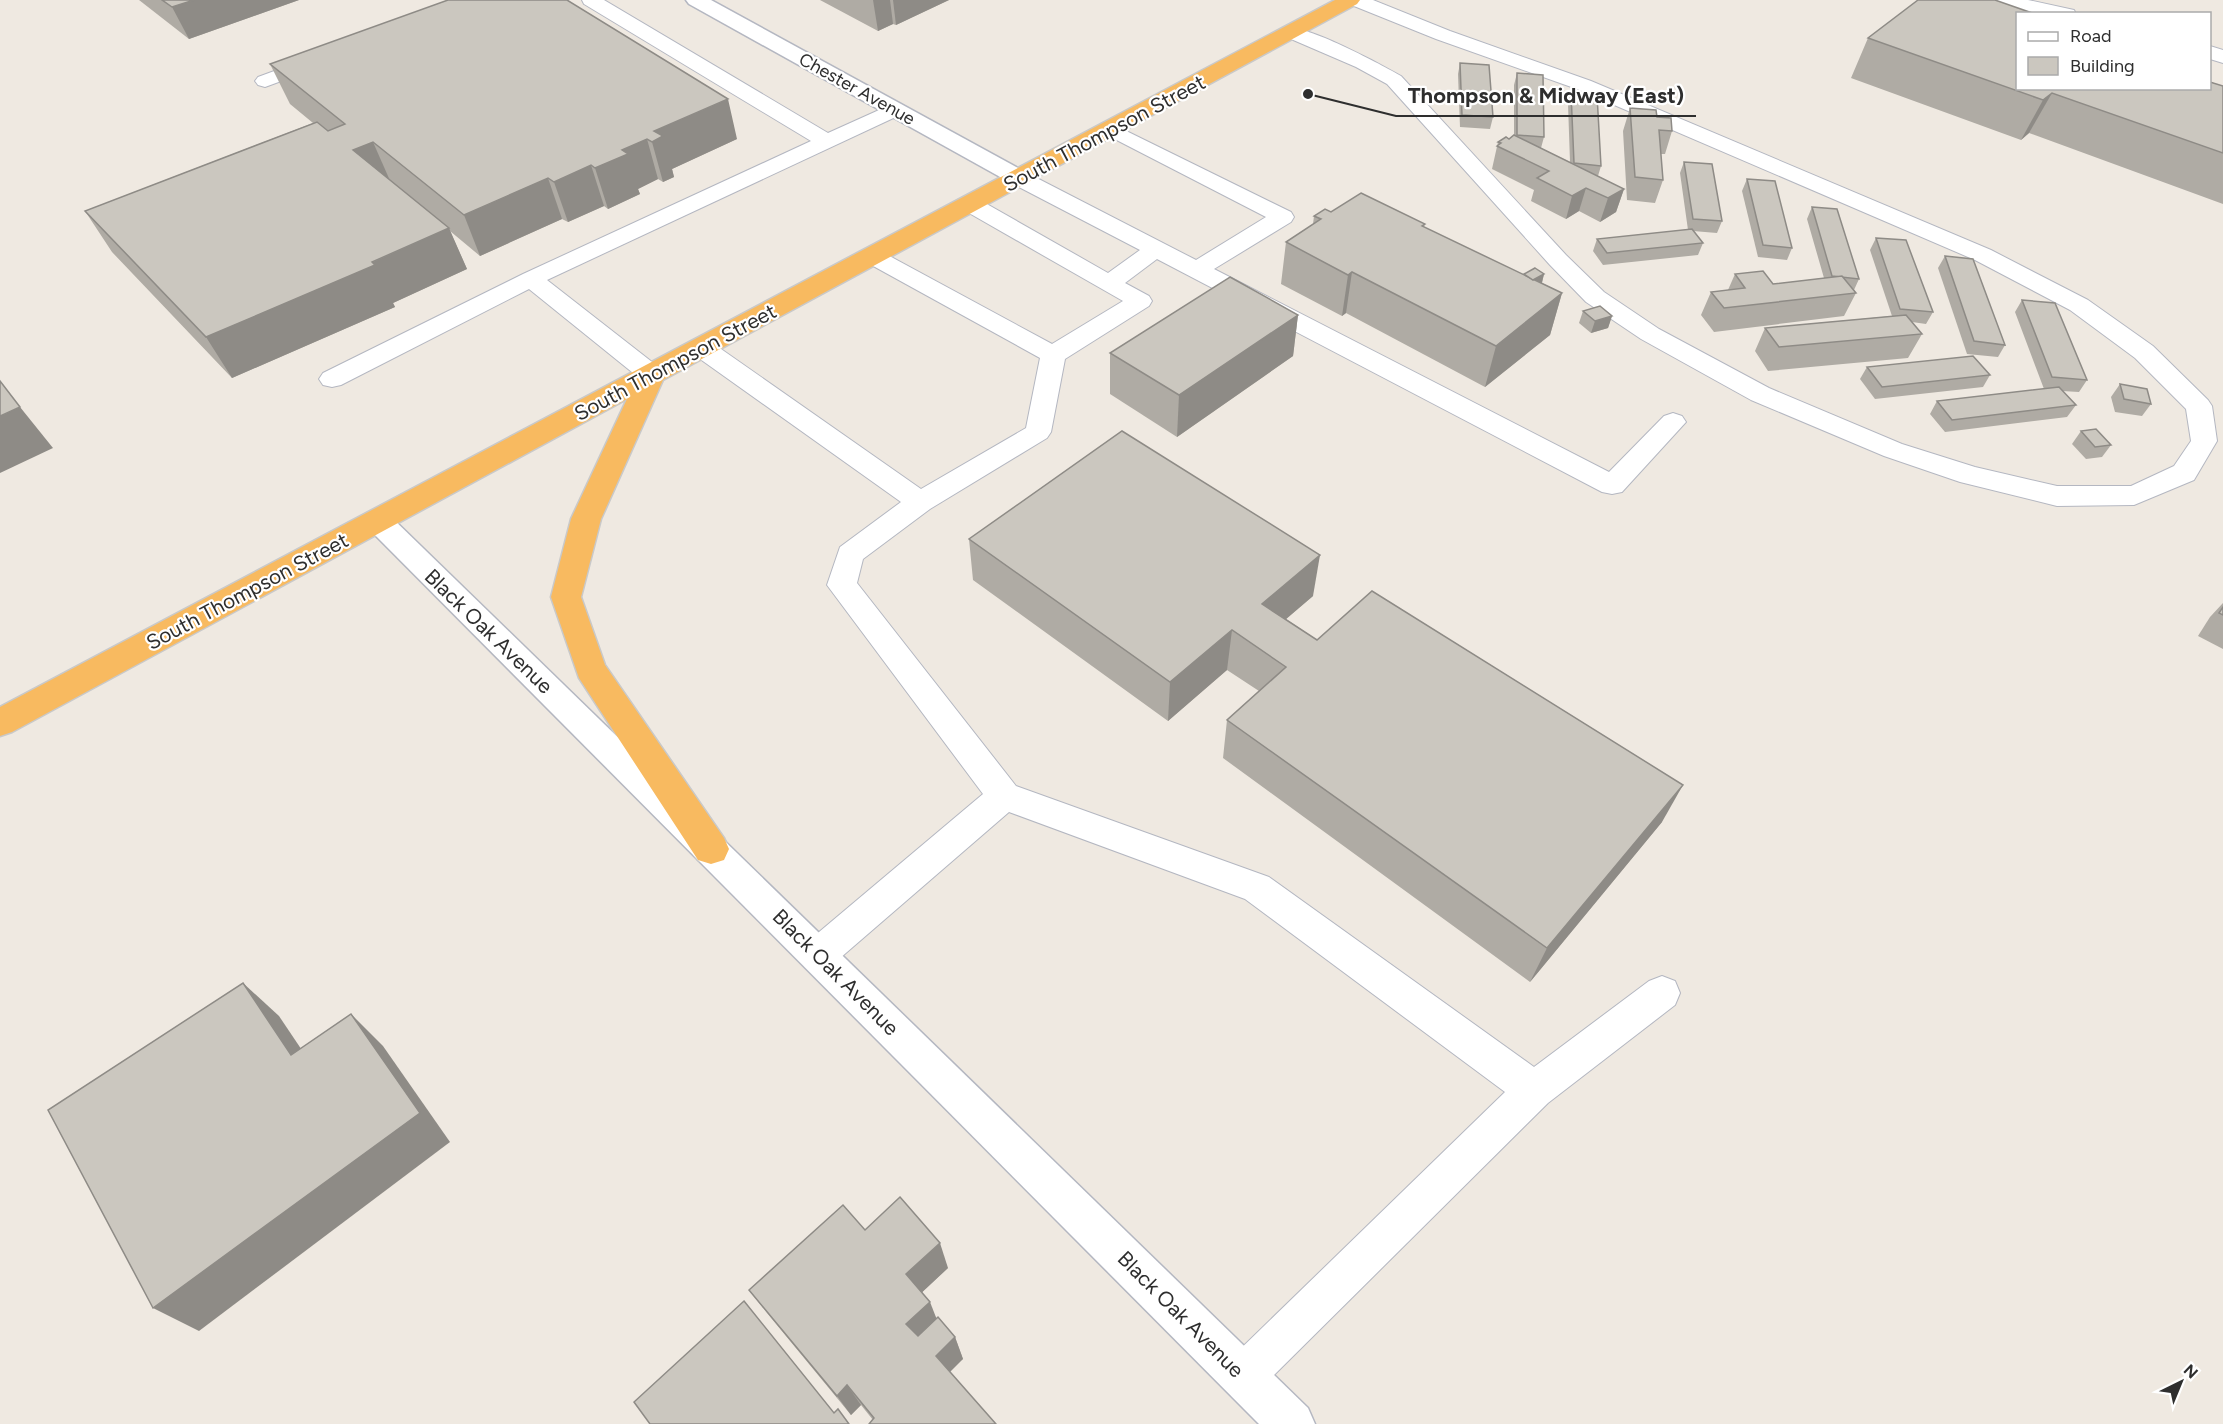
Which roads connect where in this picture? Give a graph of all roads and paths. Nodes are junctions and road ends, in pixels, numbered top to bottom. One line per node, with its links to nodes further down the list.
1 (591, 0): 12 (lane)
2 (696, 0): 10 (street, Chester Avenue)
3 (1350, 0): 7 (highway, South Thompson Street)
4 (1356, 0): 7 (lane)
5 (2002, 0): 6 (lane)
6 (2054, 12)
7 (1291, 32): 11 (highway, South Thompson Street)
8 (330, 56): 9 (lane)
9 (265, 81)
10 (896, 110): 12 (lane); 13 (street, Chester Avenue)
11 (1110, 129): 13 (highway, South Thompson Street); 17 (lane)
12 (827, 142): 18 (lane)
13 (1019, 178): 14 (highway, South Thompson Street); 15 (lane)
14 (970, 204): 16 (highway, South Thompson Street); 19 (lane)
15 (1155, 250): 17 (lane); 19 (lane)
16 (874, 257): 20 (highway, South Thompson Street); 21 (lane)
17 (1197, 270): 24 (lane)
18 (531, 279): 22 (lane); 23 (lane)
19 (1108, 284): 21 (lane)
20 (702, 348): 22 (highway, South Thompson Street); 25 (lane)
21 (1053, 355): 25 (lane)
22 (652, 375): 26 (highway, South Thompson Street); 29 (highway)
23 (332, 379)
24 (1673, 422)
25 (920, 502): 28 (lane)
26 (378, 521): 27 (highway, South Thompson Street); 29 (street, Black Oak Avenue)
27 (0, 723)
28 (1004, 796): 30 (lane); 32 (lane)
29 (711, 849): 30 (street, Black Oak Avenue)
30 (819, 954): 33 (street, Black Oak Avenue)
31 (1662, 993): 32 (lane)
32 (1534, 1090): 33 (lane)
33 (1243, 1376): 34 (street, Black Oak Avenue)
34 (1292, 1424)

